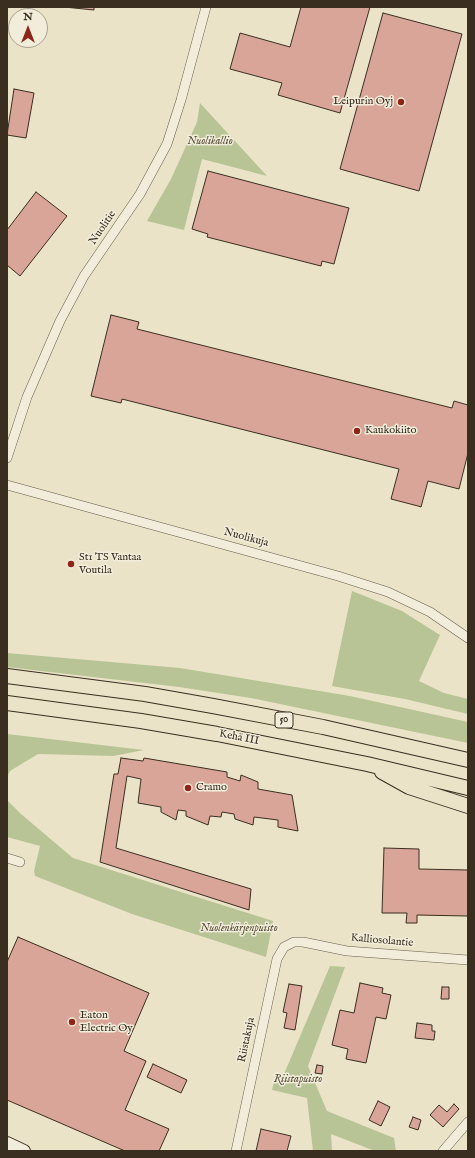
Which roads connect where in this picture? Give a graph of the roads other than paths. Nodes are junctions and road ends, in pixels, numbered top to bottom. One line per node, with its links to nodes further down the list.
1 (206, 7): 2 (street, Nuolitie)
2 (7, 458)
3 (7, 485): 4 (street, Nuolikuja)
4 (468, 638)
5 (7, 676): 7 (highway, 50)
6 (7, 703): 10 (highway, Kehä III)
7 (422, 749): 8 (highway); 9 (highway, 50)
8 (468, 753)
9 (468, 760)
10 (367, 764): 11 (highway, Kehä III); 12 (highway)
11 (468, 788)
12 (468, 806)
13 (7, 858): 14 (street)
14 (20, 862)
15 (294, 942): 16 (street, Kalliosolantie); 20 (street, Riistakuja)
16 (468, 960)
17 (468, 1122): 21 (street)
18 (7, 1143): 19 (main road)
19 (24, 1151)
20 (236, 1151)
21 (443, 1151)

